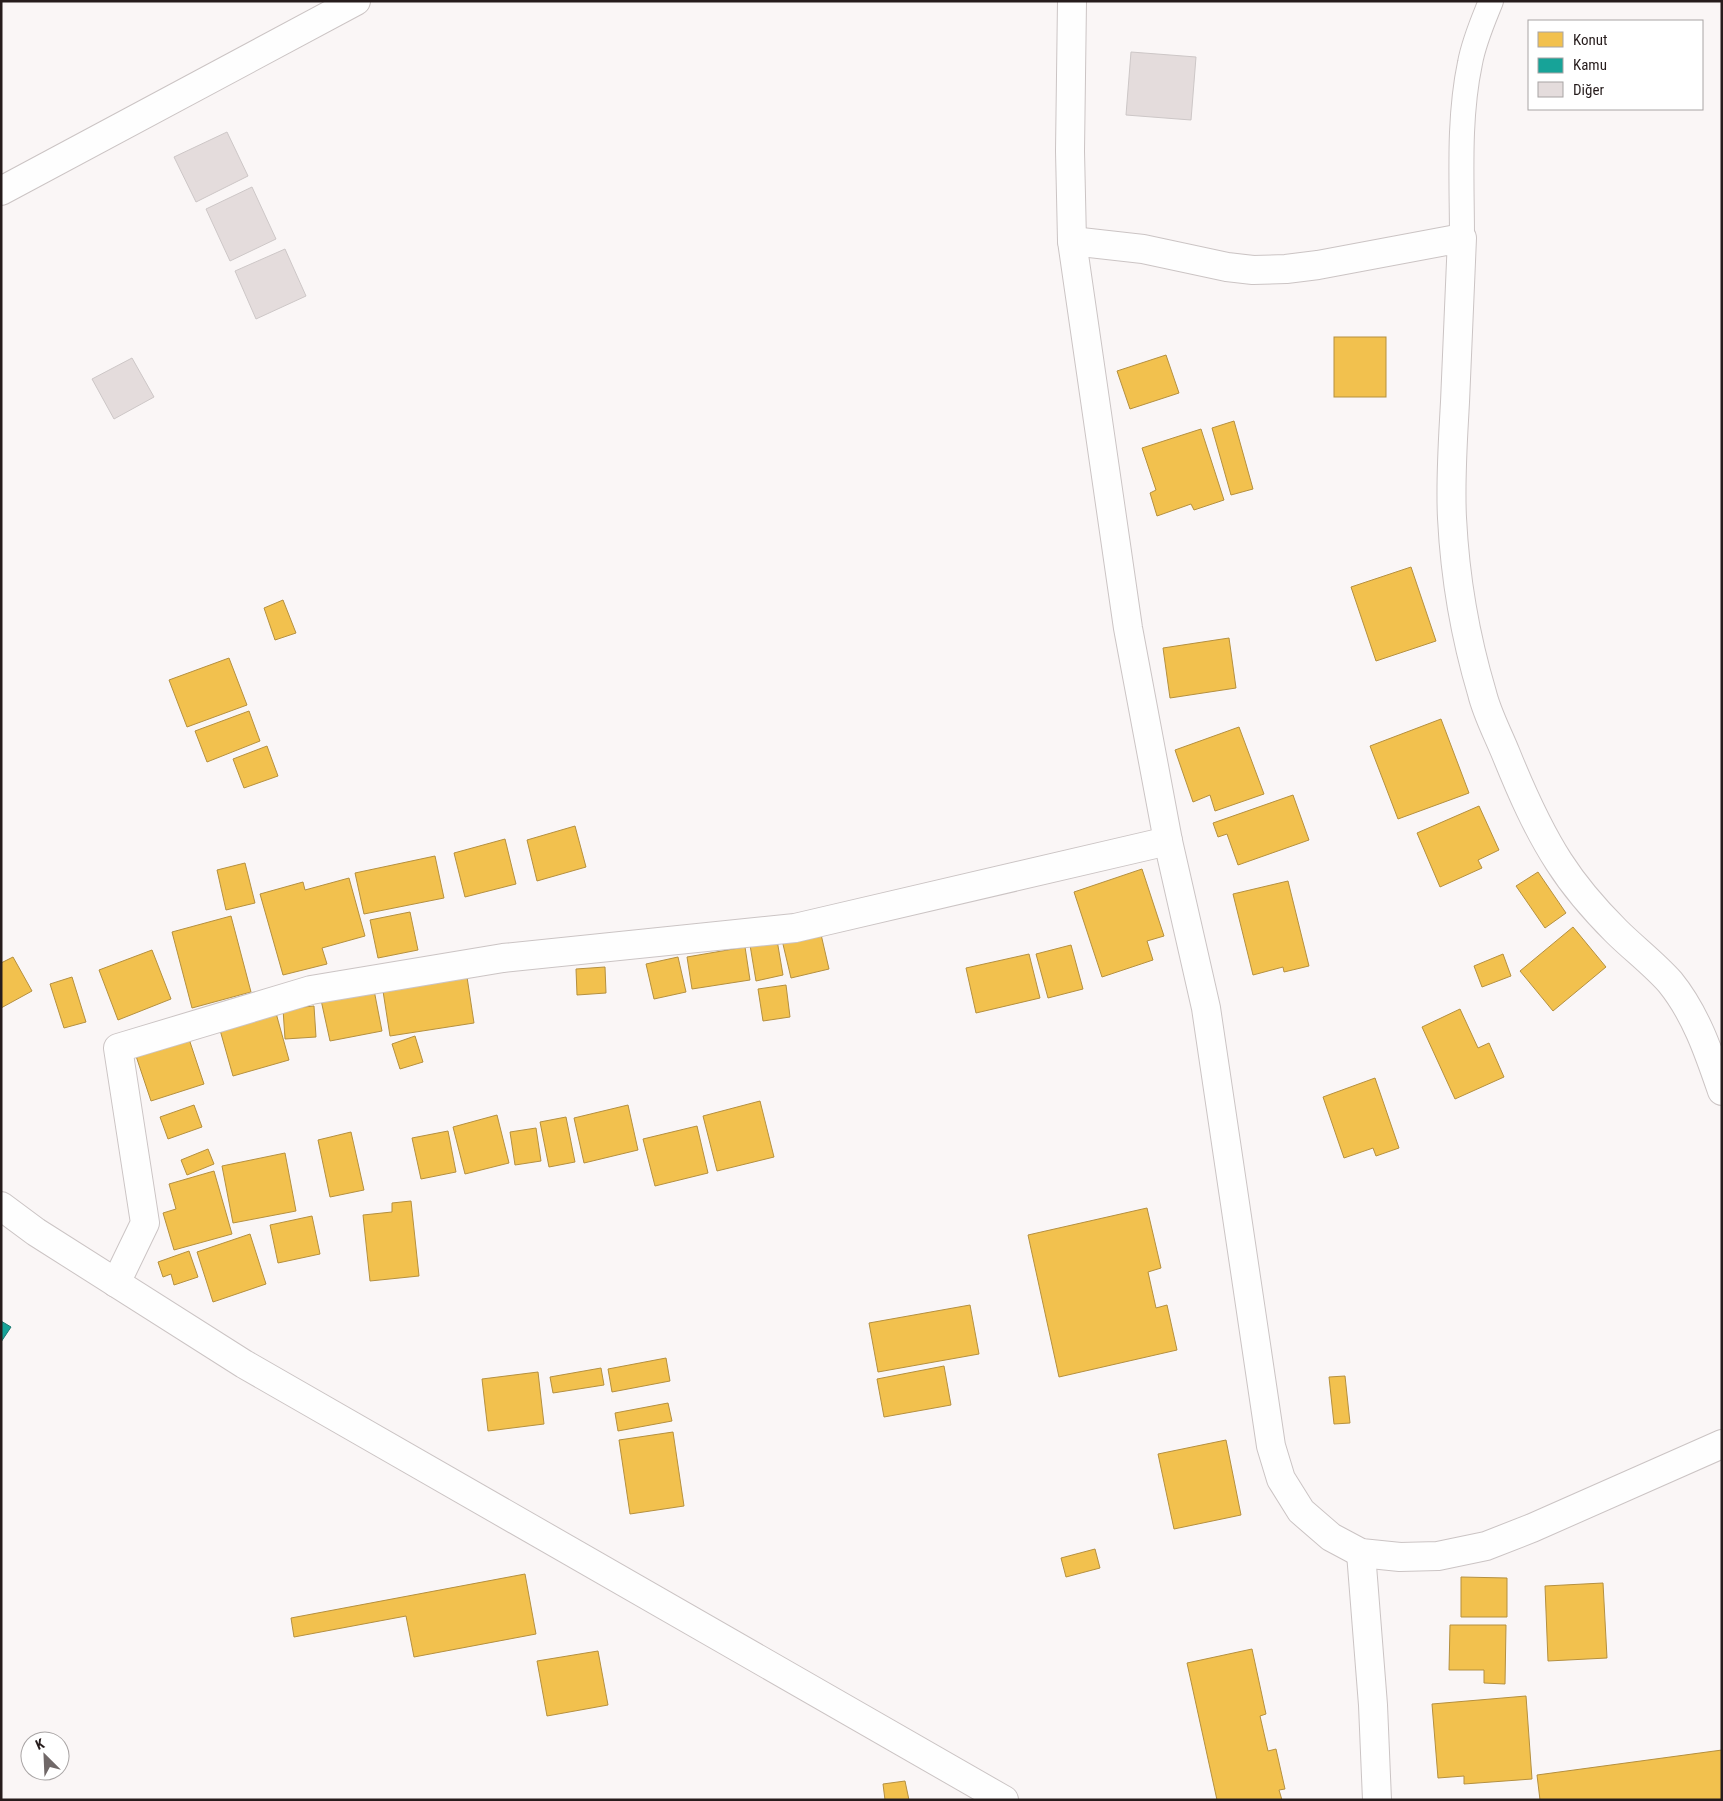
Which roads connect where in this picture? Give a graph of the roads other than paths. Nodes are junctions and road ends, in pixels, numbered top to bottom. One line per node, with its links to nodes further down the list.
1 (356, 1): 4 (street)
2 (1072, 1): 6 (street)
3 (1491, 1): 5 (lane)
4 (1, 191)
5 (1462, 238): 6 (street); 8 (street)
6 (1072, 241): 7 (street)
7 (1168, 841): 10 (street); 12 (street)
8 (1722, 1091)
9 (1, 1206): 10 (street)
10 (116, 1283): 13 (street)
11 (1722, 1444): 12 (street)
12 (1361, 1553): 14 (street)
13 (1004, 1800)
14 (1377, 1800)

